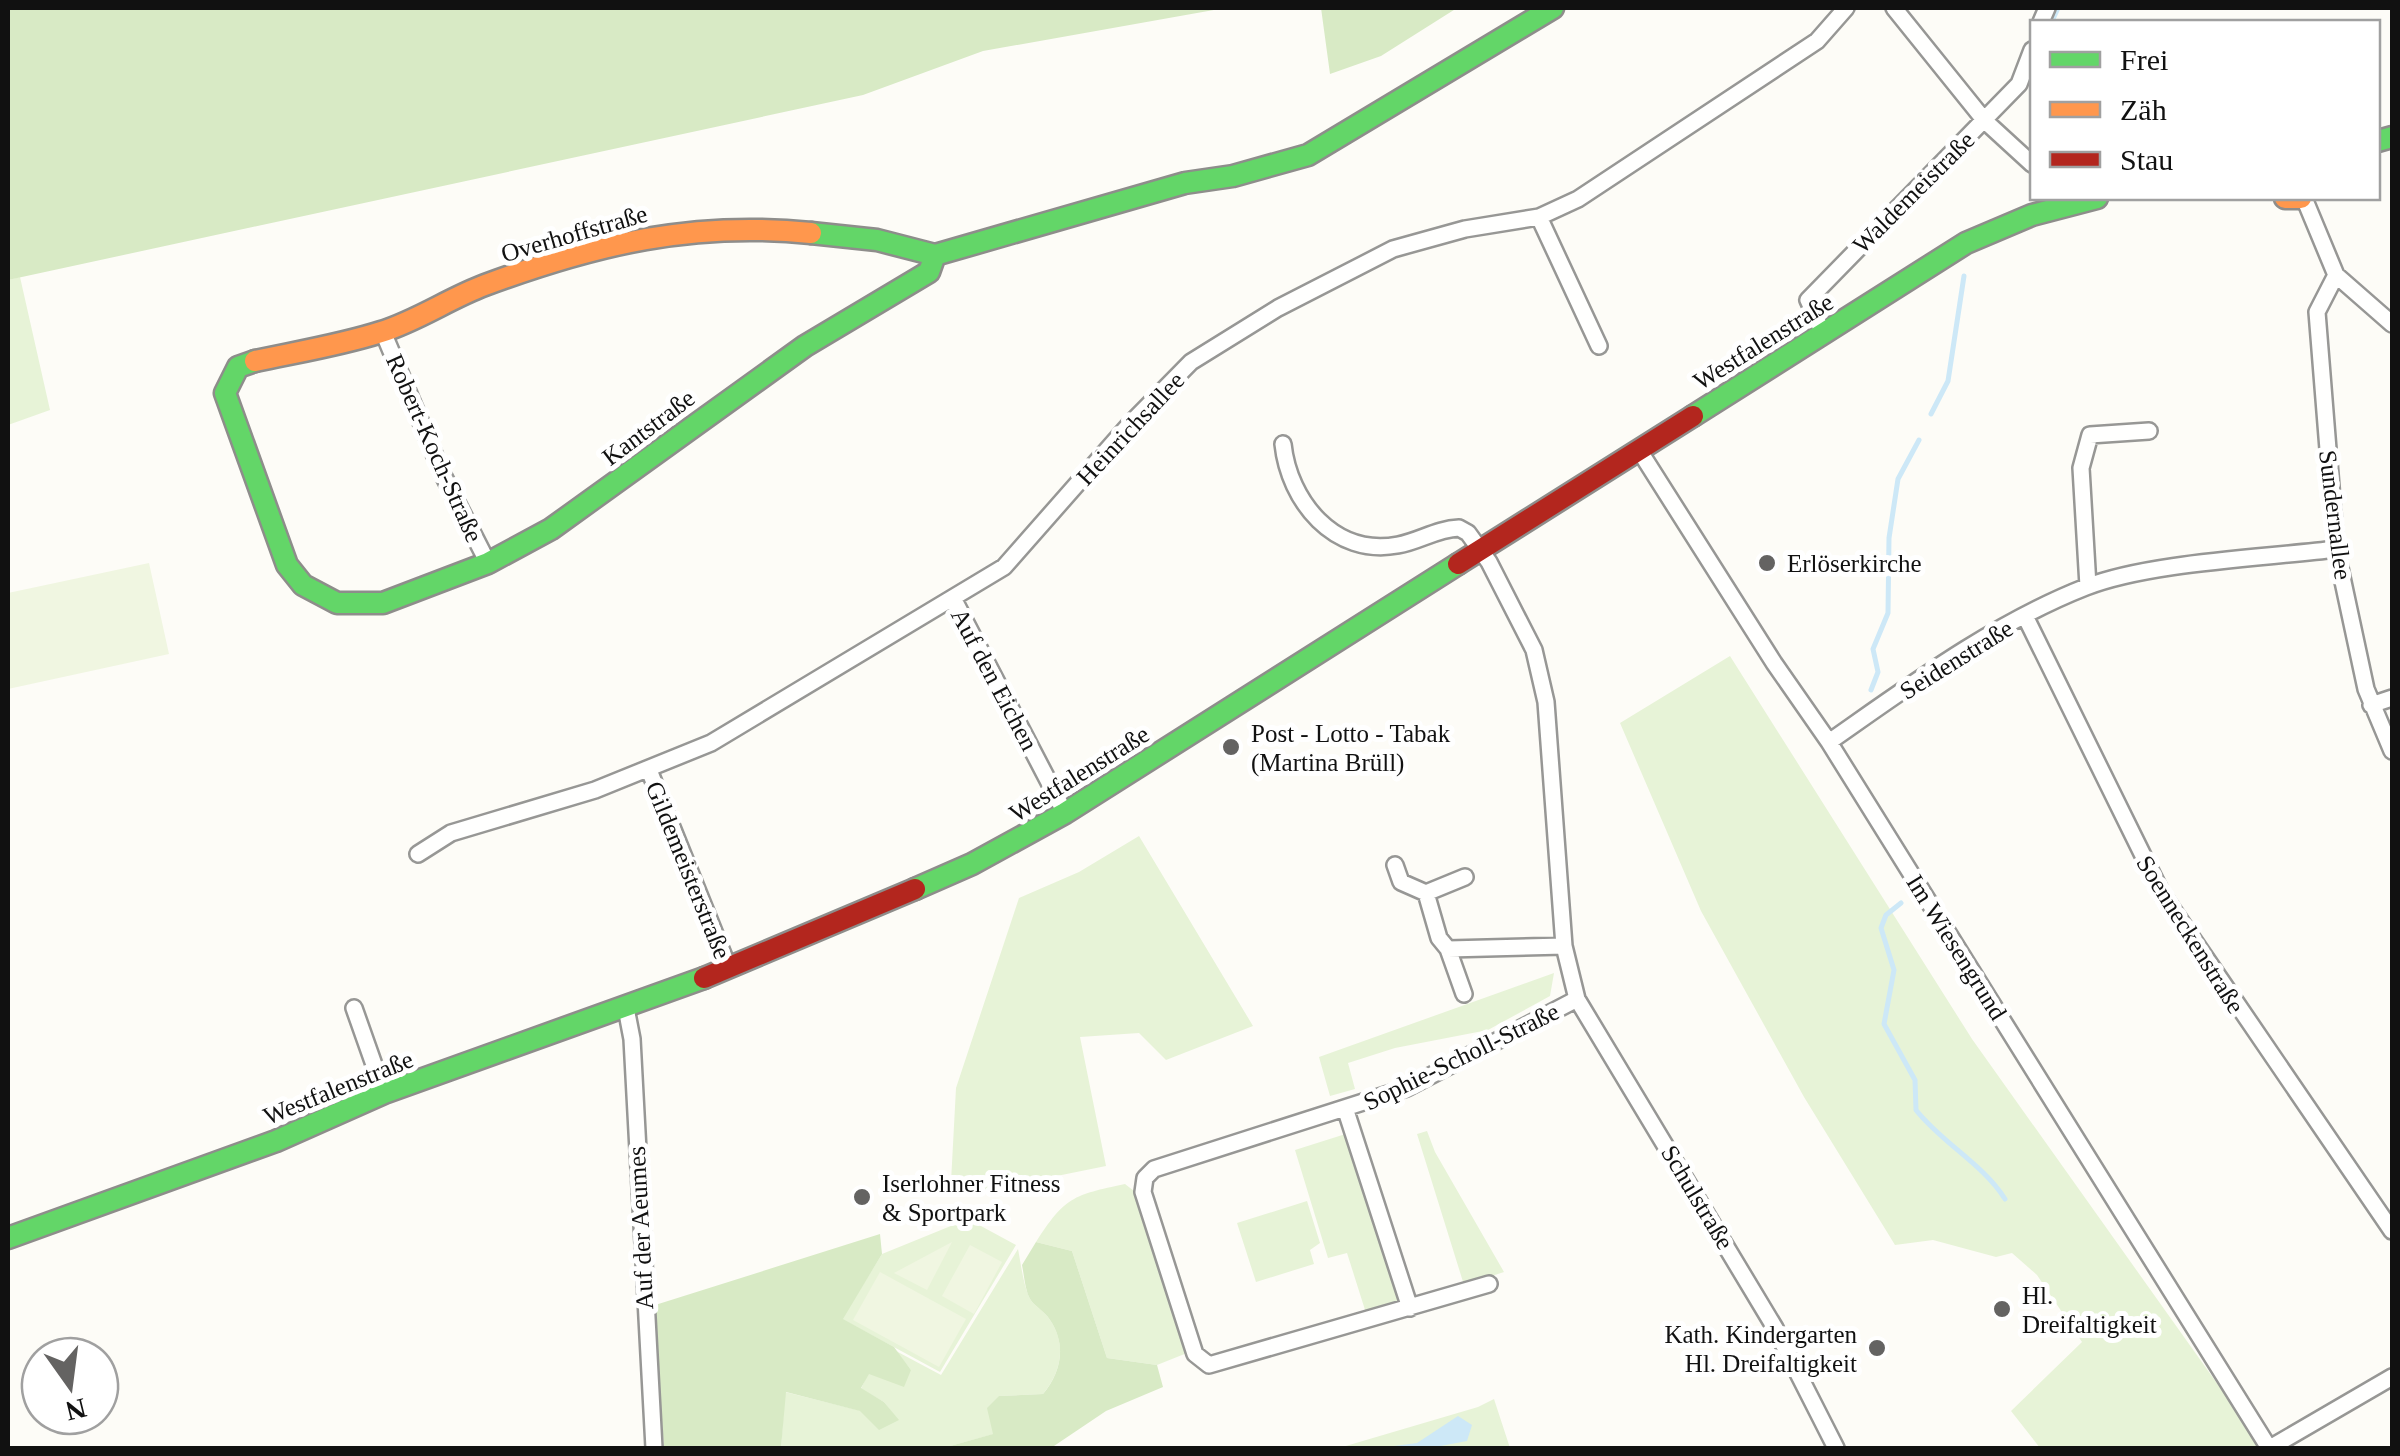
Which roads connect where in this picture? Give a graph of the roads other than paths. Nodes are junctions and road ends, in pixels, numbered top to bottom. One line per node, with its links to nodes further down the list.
1 (1552, 8): 10 (main road, Kantstraße)
2 (1846, 8): 9 (street, Heinrichsallee)
3 (1894, 8): 5 (street)
4 (2030, 56): 5 (street, Waldemeistraße)
5 (1985, 121): 6 (street); 14 (street, Waldemeistraße)
6 (2030, 162)
7 (2070, 200): 14 (main road, Westfalenstraße)
8 (2303, 200): 11 (street)
9 (1539, 217): 15 (street); 24 (street, Heinrichsallee)
10 (935, 256): 13 (main road, Overhoffstraße); 22 (main road, Kantstraße)
11 (2336, 275): 12 (street); 21 (street, Sundernallee)
12 (2392, 324)
13 (383, 332): 16 (main road, Overhoffstraße); 22 (street, Robert-Koch-Straße)
14 (1823, 332): 19 (main road, Westfalenstraße)
15 (1599, 346)
16 (238, 367): 22 (main road, Kantstraße)
17 (2149, 431): 23 (street)
18 (1283, 444): 20 (street)
19 (1639, 450): 20 (main road, Westfalenstraße); 28 (street, Im Wiesengrund)
20 (1480, 549): 31 (main road, Westfalenstraße); 36 (street, Schulstraße)
21 (2336, 549): 23 (street, Seidenstraße); 27 (street, Sundernallee)
22 (488, 563)
23 (2088, 586): 25 (street, Seidenstraße)
24 (953, 598): 30 (street, Heinrichsallee); 31 (street, Auf den Eichen)
25 (2025, 616): 28 (street, Seidenstraße); 45 (street, Soenneckenstraße)
26 (2392, 698): 27 (street)
27 (2372, 706): 29 (street, Sundernallee)
28 (1830, 742): 52 (street, Im Wiesengrund)
29 (2392, 752)
30 (649, 770): 32 (street, Heinrichsallee); 38 (street, Gildemeisterstraße)
31 (1065, 814): 38 (main road, Westfalenstraße)
32 (418, 854)
33 (1395, 865): 35 (street)
34 (1465, 877): 35 (street)
35 (1426, 893): 37 (street)
36 (1564, 946): 37 (street); 40 (street, Schulstraße)
37 (1448, 949): 39 (street)
38 (728, 969): 42 (main road, Westfalenstraße)
39 (1464, 994)
40 (1577, 999): 44 (street, Sophie-Scholl-Straße); 51 (street, Schulstraße)
41 (354, 1008): 43 (street)
42 (626, 1008): 43 (main road, Westfalenstraße); 50 (street, Auf der Aeumes)
43 (384, 1093): 46 (main road, Westfalenstraße)
44 (1346, 1111): 48 (street, Sophie-Scholl-Straße); 48 (street, Sophie-Scholl-Straße)
45 (2392, 1230)
46 (8, 1238)
47 (1490, 1284): 48 (street, Sophie-Scholl-Straße)
48 (1410, 1308)
49 (2392, 1377): 52 (street)
50 (654, 1448)
51 (1836, 1448)
52 (2270, 1448)

